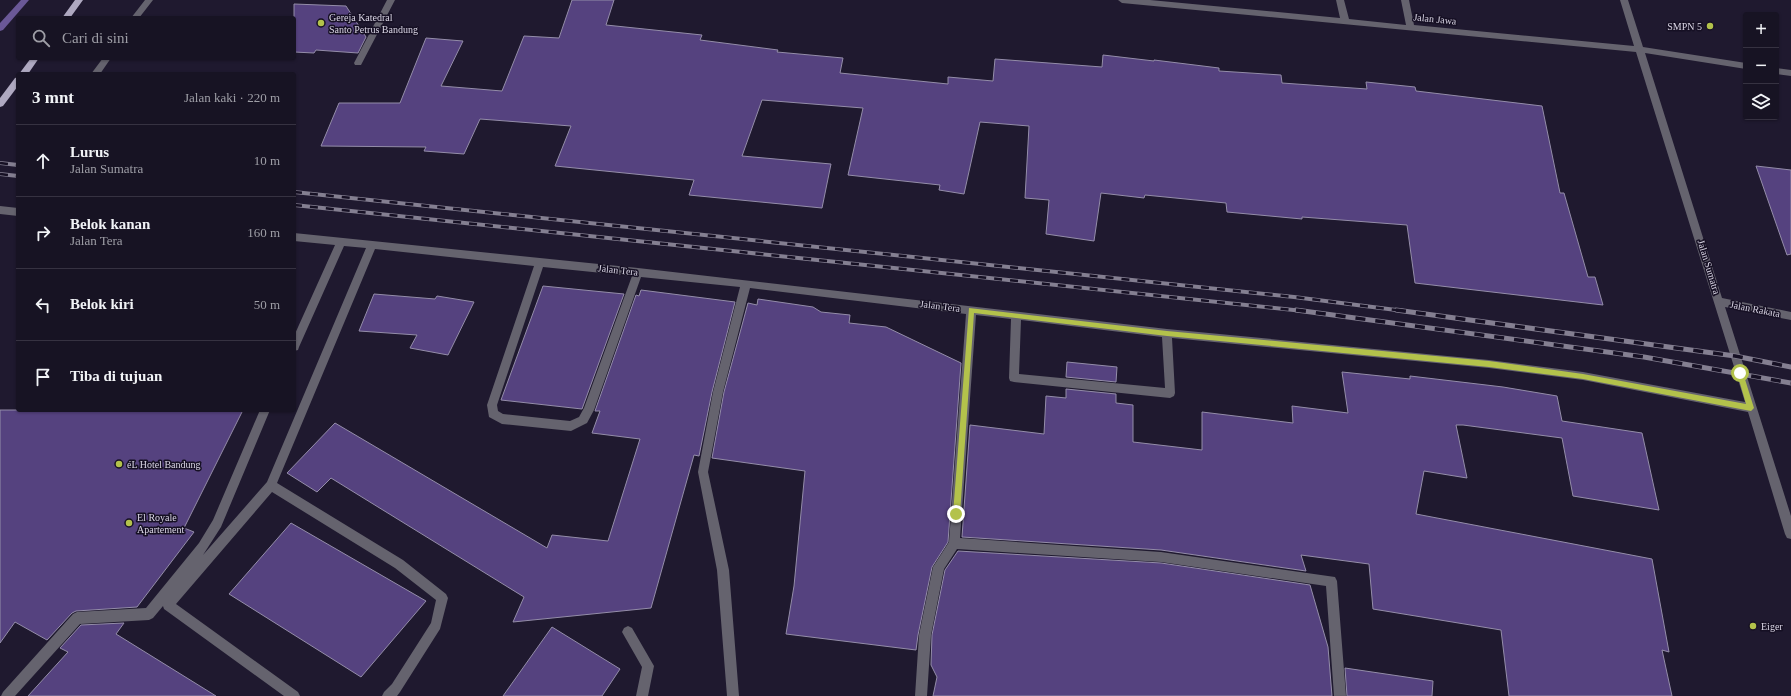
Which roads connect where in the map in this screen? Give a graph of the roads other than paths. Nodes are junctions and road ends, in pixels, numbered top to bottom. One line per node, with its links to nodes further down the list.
1 (79, 0): 8 (main road)
2 (148, 0): 9 (street)
3 (391, 0): 15 (street)
4 (1122, 0): 10 (street, Jalan Jawa)
5 (1340, 0): 10 (street)
6 (1405, 0): 11 (street)
7 (1624, 0): 12 (street, Jalan Sumatra)
8 (67, 16)
9 (137, 16)
10 (1345, 21): 11 (street, Jalan Jawa)
11 (1411, 28): 12 (street, Jalan Jawa)
12 (1641, 50): 16 (street, Jalan Jawa); 31 (street, Jalan Sumatra)
13 (34, 60): 18 (main road)
14 (106, 60): 19 (street)
15 (358, 63)
16 (1743, 66)
17 (1779, 71): 20 (street)
18 (24, 72)
19 (96, 72)
20 (1791, 73)
21 (16, 83): 22 (main road)
22 (0, 104)
23 (0, 210): 24 (street)
24 (16, 212)
25 (296, 237): 26 (street, Jalan Tera)
26 (342, 242): 27 (street, Jalan Tera); 36 (street)
27 (372, 246): 28 (street, Jalan Tera); 39 (street)
28 (540, 262): 29 (street, Jalan Tera); 29 (street)
29 (638, 272): 30 (street, Jalan Tera)
30 (746, 284): 32 (street, Jalan Tera); 47 (street)
31 (1720, 302): 34 (street, Jalan Rakata); 37 (street, Jalan Sumatra)
32 (971, 310): 33 (street, Jalan Tera); 41 (street)
33 (1016, 315): 35 (street, Jalan Tera); 35 (street)
34 (1791, 316)
35 (1167, 333): 37 (street, Jalan Tera)
36 (296, 343)
37 (1751, 408): 40 (street, Jalan Sumatra)
38 (264, 412): 43 (street)
39 (272, 485): 44 (street); 45 (street)
40 (1791, 534)
41 (954, 543): 48 (street); 49 (street)
42 (628, 632): 46 (street)
43 (7, 696)
44 (294, 696)
45 (388, 696)
46 (642, 696)
47 (733, 696)
48 (920, 696)
49 (1340, 696)

